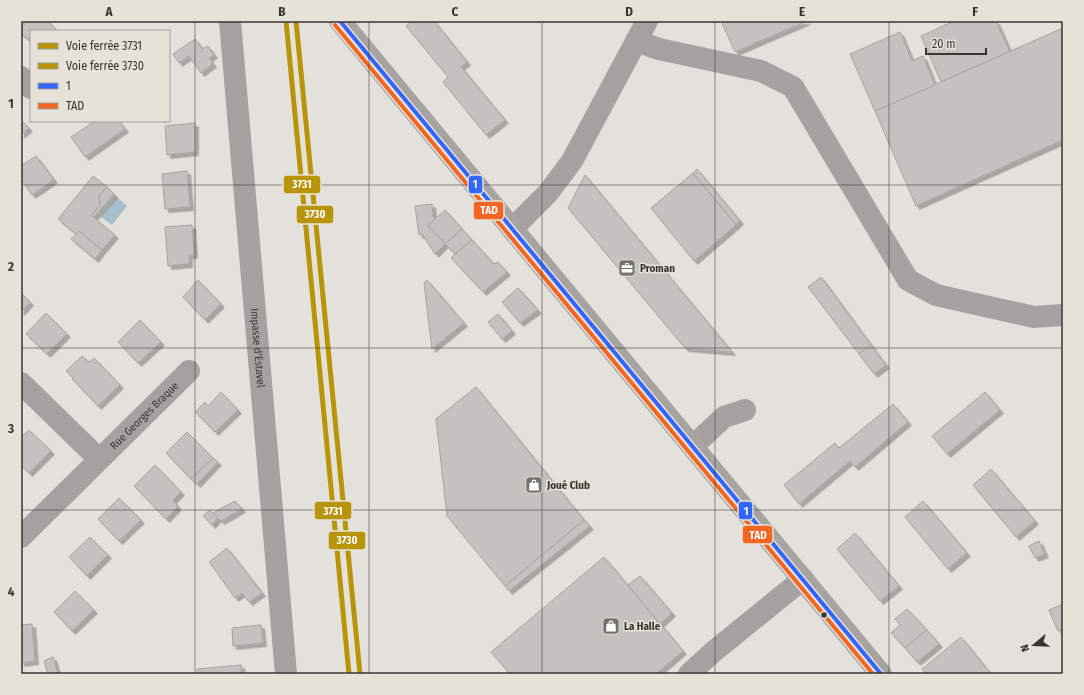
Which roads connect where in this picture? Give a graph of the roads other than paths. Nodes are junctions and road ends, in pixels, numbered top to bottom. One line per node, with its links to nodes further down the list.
1 (230, 21): 16 (street, Impasse d'Estavel)
2 (340, 21): 7 (main road)
3 (647, 21): 4 (street)
4 (636, 41): 7 (street); 8 (street)
5 (21, 77): 6 (street)
6 (30, 87)
7 (513, 228): 12 (main road)
8 (1063, 315)
9 (188, 371): 13 (street, Rue Georges Braque)
10 (21, 383): 13 (street)
11 (746, 410): 12 (street)
12 (693, 446): 15 (main road)
13 (99, 459): 14 (street, Rue Georges Braque)
14 (21, 537)
15 (803, 579): 17 (street); 18 (main road)
16 (286, 674)
17 (689, 674)
18 (882, 674)

